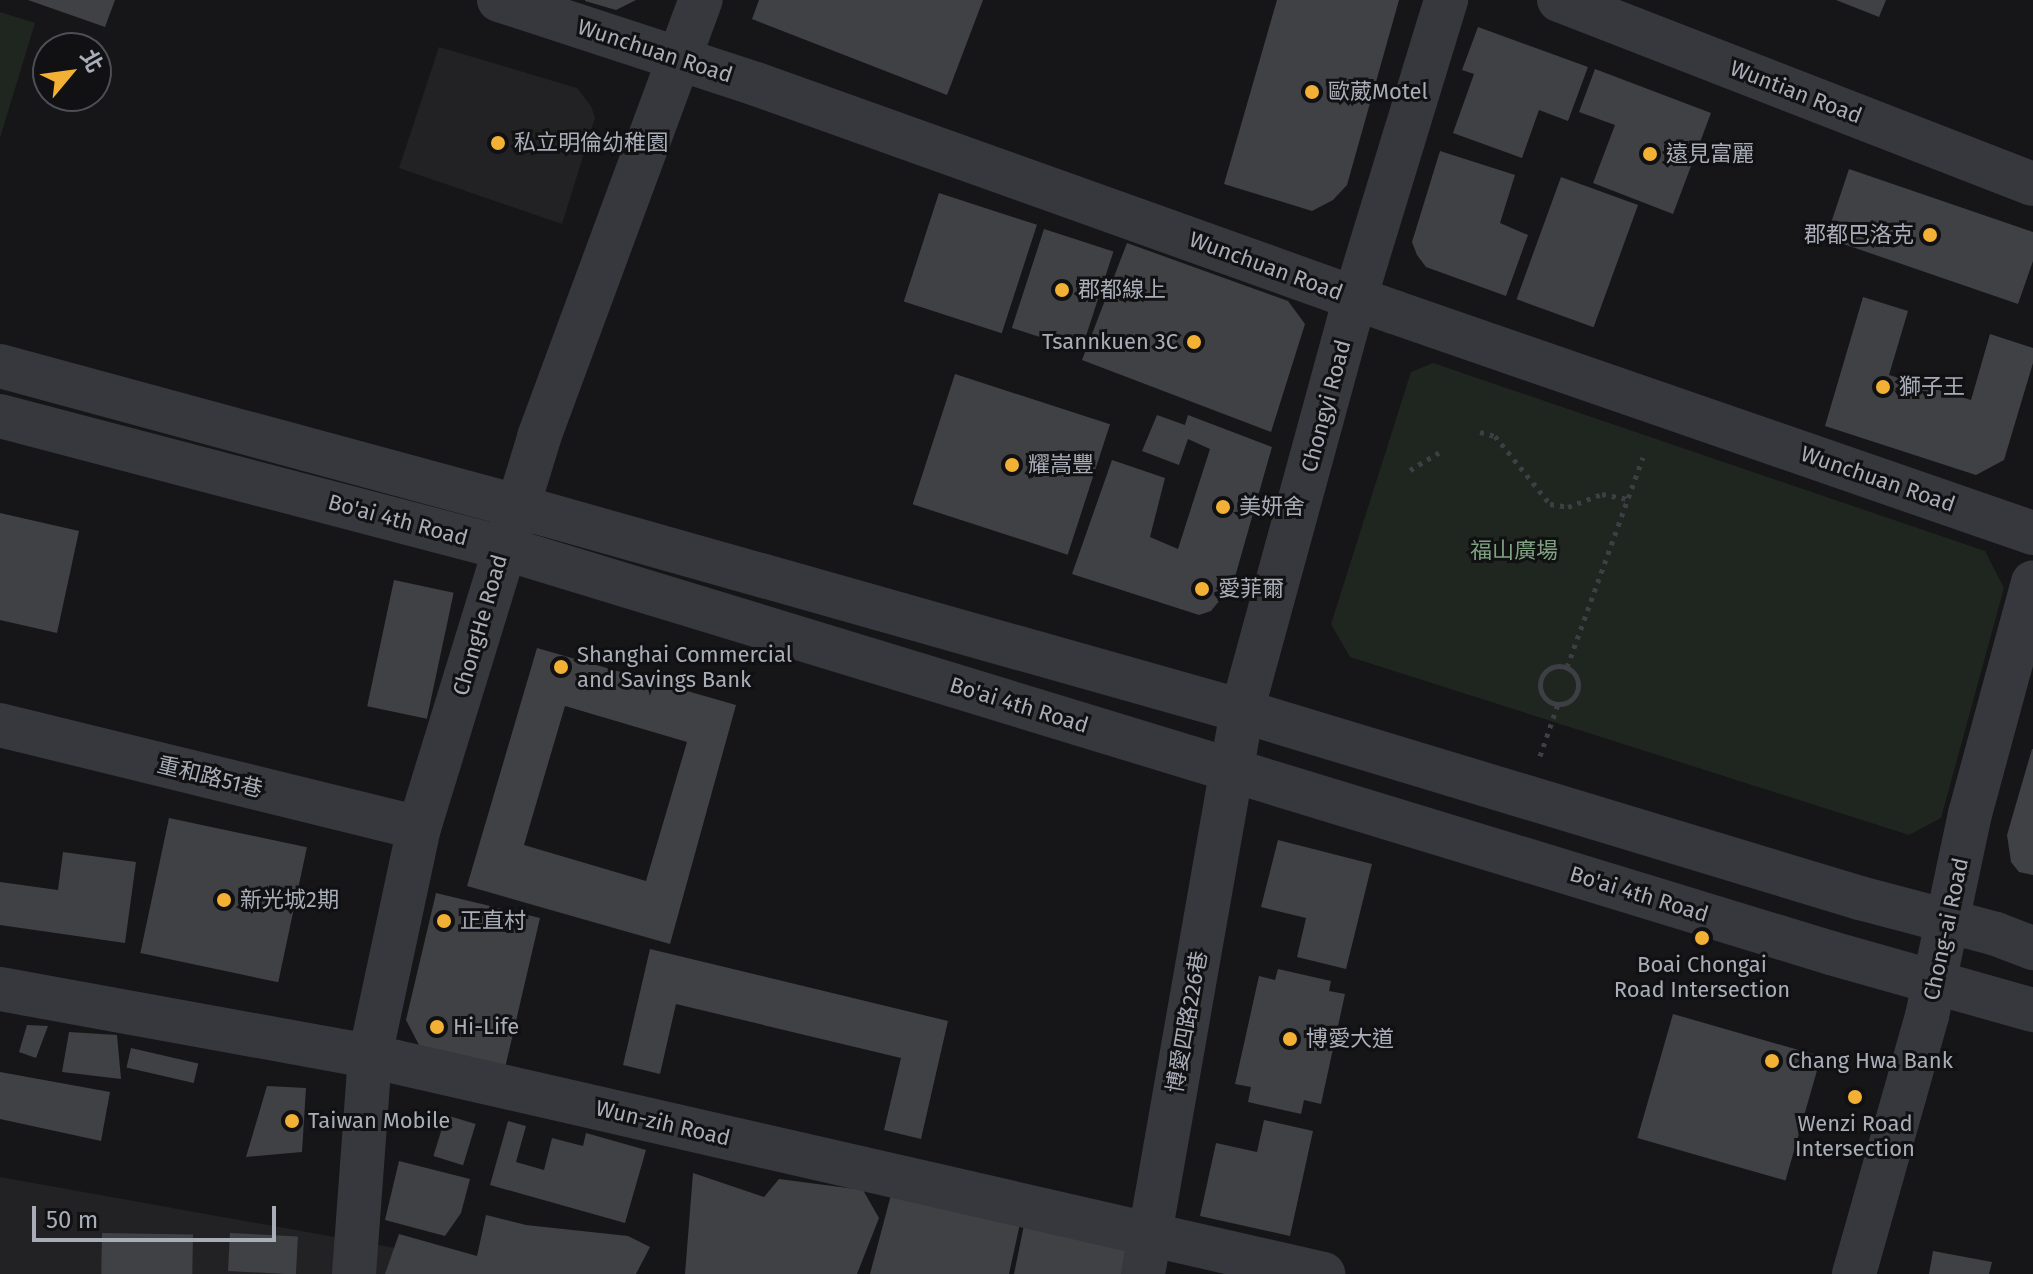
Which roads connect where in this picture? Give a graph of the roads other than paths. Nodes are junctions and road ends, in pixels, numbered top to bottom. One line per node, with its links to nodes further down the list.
1 (499, 0): 5 (street, Wunchuan Road)
2 (701, 0): 5 (street, ChongHe Road)
3 (1446, 0): 7 (street, Chongyi Road)
4 (1559, 0): 6 (street, Wuntian Road)
5 (681, 58): 7 (street, Wunchuan Road); 10 (street, ChongHe Road)
6 (2033, 184)
7 (1355, 298): 11 (street, Wunchuan Road); 14 (street, Chongyi Road)
8 (0, 366): 10 (street, Bo'ai 4th Road)
9 (0, 416): 12 (street, Bo'ai 4th Road)
10 (516, 506): 12 (street, ChongHe Road); 14 (street, Bo'ai 4th Road)
11 (2033, 533)
12 (503, 548): 16 (street, Bo'ai 4th Road); 17 (street, ChongHe Road)
13 (2033, 582): 18 (street, Chong-ai Road)
14 (1242, 711): 16 (street, Chongyi Road); 18 (street, Bo'ai 4th Road)
15 (0, 725): 17 (street, 重和路51巷)
16 (1232, 770): 20 (street, Bo'ai 4th Road); 24 (street, 博愛四路226巷)
17 (419, 828): 23 (street, ChongHe Road)
18 (1948, 922): 19 (street, Bo'ai 4th Road); 20 (street, Chong-ai Road)
19 (2033, 948)
20 (1934, 983): 22 (street, Bo'ai 4th Road); 27 (street, Chong-ai Road)
21 (0, 989): 23 (street, Wun-zih Road)
22 (2033, 1010)
23 (370, 1056): 24 (street, Wun-zih Road); 25 (street, ChongHe Road)
24 (1146, 1254): 26 (street, Wun-zih Road)
25 (354, 1274)
26 (1323, 1274)
27 (1854, 1274)

